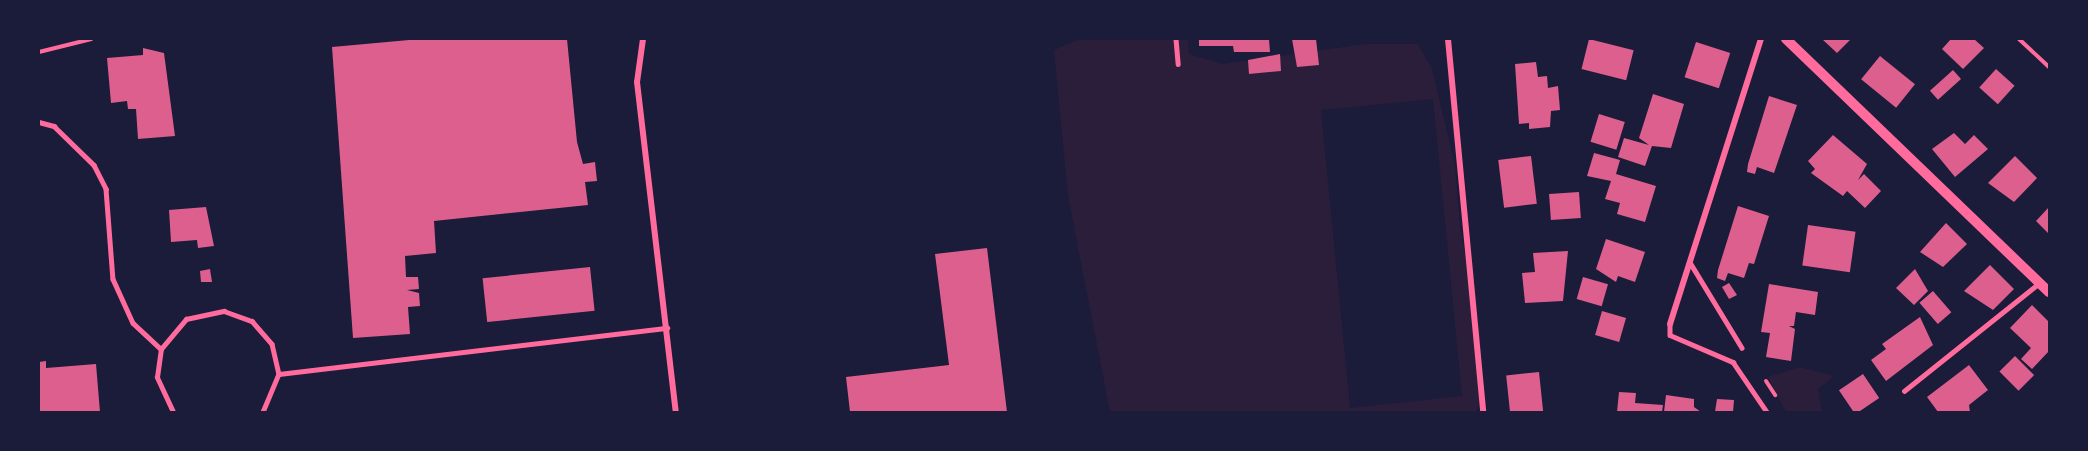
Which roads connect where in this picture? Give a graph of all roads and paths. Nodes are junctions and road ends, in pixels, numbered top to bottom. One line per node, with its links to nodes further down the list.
1 (91, 39): 8 (path)
2 (643, 39): 16 (street)
3 (1176, 39): 9 (lane)
4 (1448, 39): 24 (street)
5 (1761, 39): 12 (street)
6 (1786, 39): 13 (street)
7 (2019, 39): 10 (path)
8 (39, 52)
9 (1178, 64)
10 (2049, 68)
11 (39, 122): 18 (lane)
12 (1691, 264): 15 (street); 17 (lane)
13 (2039, 282): 14 (street); 20 (lane)
14 (2049, 292)
15 (1670, 324): 25 (lane)
16 (667, 328): 19 (lane); 23 (street)
17 (1742, 348)
18 (161, 349): 19 (lane); 21 (lane)
19 (279, 374): 22 (lane)
20 (1904, 391)
21 (173, 412)
22 (262, 412)
23 (676, 412)
24 (1483, 412)
25 (1767, 412)

